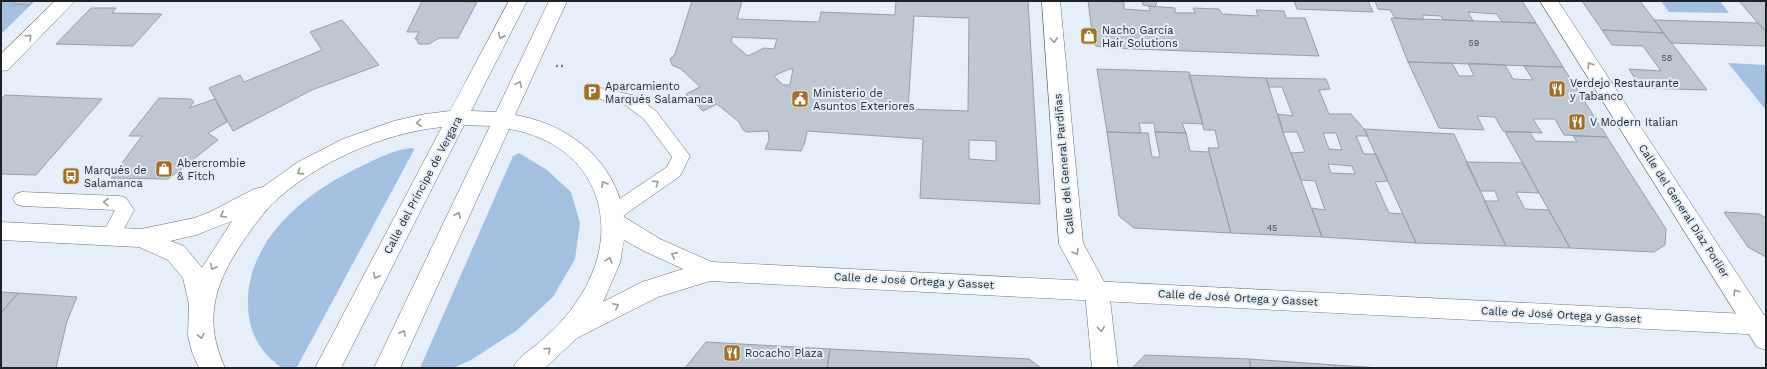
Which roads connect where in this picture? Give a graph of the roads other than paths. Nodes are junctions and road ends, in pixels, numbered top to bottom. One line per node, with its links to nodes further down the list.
1 (66, 1): 6 (street, one-way to 1)
2 (518, 1): 8 (street, Calle del Príncipe de Vergara, one-way to 8)
3 (558, 1): 9 (street, one-way to 3)
4 (1051, 1): 17 (street, Calle del General Pardiñas, one-way to 17)
5 (1550, 1): 20 (street, Calle del General Díaz Porlier, one-way to 5)
6 (1, 65)
7 (592, 92): 12 (lane, one-way to 7)
8 (458, 118): 9 (street); 10 (street, one-way to 10); 22 (street, Calle del Príncipe de Vergara, one-way to 22)
9 (502, 119): 12 (street, one-way to 9); 23 (street, one-way to 9)
10 (282, 184): 15 (street, one-way to 15); 18 (street, one-way to 18)
11 (22, 199): 14 (lane, one-way to 11)
12 (613, 217): 16 (street, Calle de José Ortega y Gasset, one-way to 12); 19 (street, one-way to 12)
13 (1, 231): 14 (street)
14 (110, 236): 15 (street)
15 (141, 238): 18 (street)
16 (710, 271): 17 (street, Calle de José Ortega y Gasset); 19 (street, Calle de José Ortega y Gasset, one-way to 16)
17 (1097, 291): 20 (street, Calle de José Ortega y Gasset); 25 (street, Calle del General Pardiñas, one-way to 25)
18 (201, 303): 21 (street, one-way to 21)
19 (569, 330): 24 (street, one-way to 19)
20 (1763, 330)
21 (212, 368)
22 (328, 368)
23 (387, 368)
24 (526, 368)
25 (1105, 368)

